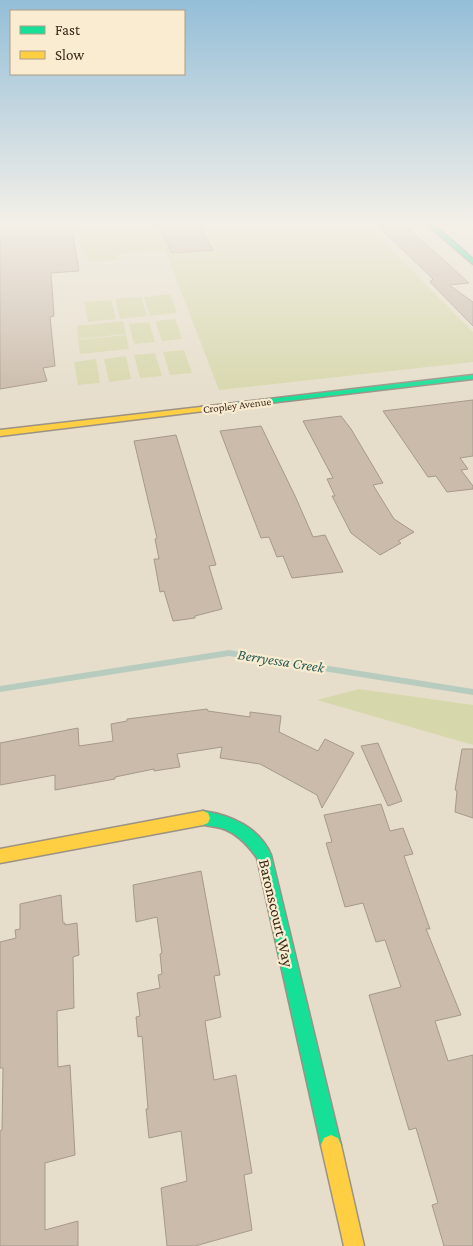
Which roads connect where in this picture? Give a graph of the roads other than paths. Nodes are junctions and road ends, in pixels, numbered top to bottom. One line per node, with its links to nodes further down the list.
1 (473, 377): 2 (street, Cropley Avenue)
2 (0, 433)
3 (0, 856): 4 (street, Baronscourt Way)
4 (354, 1246)

